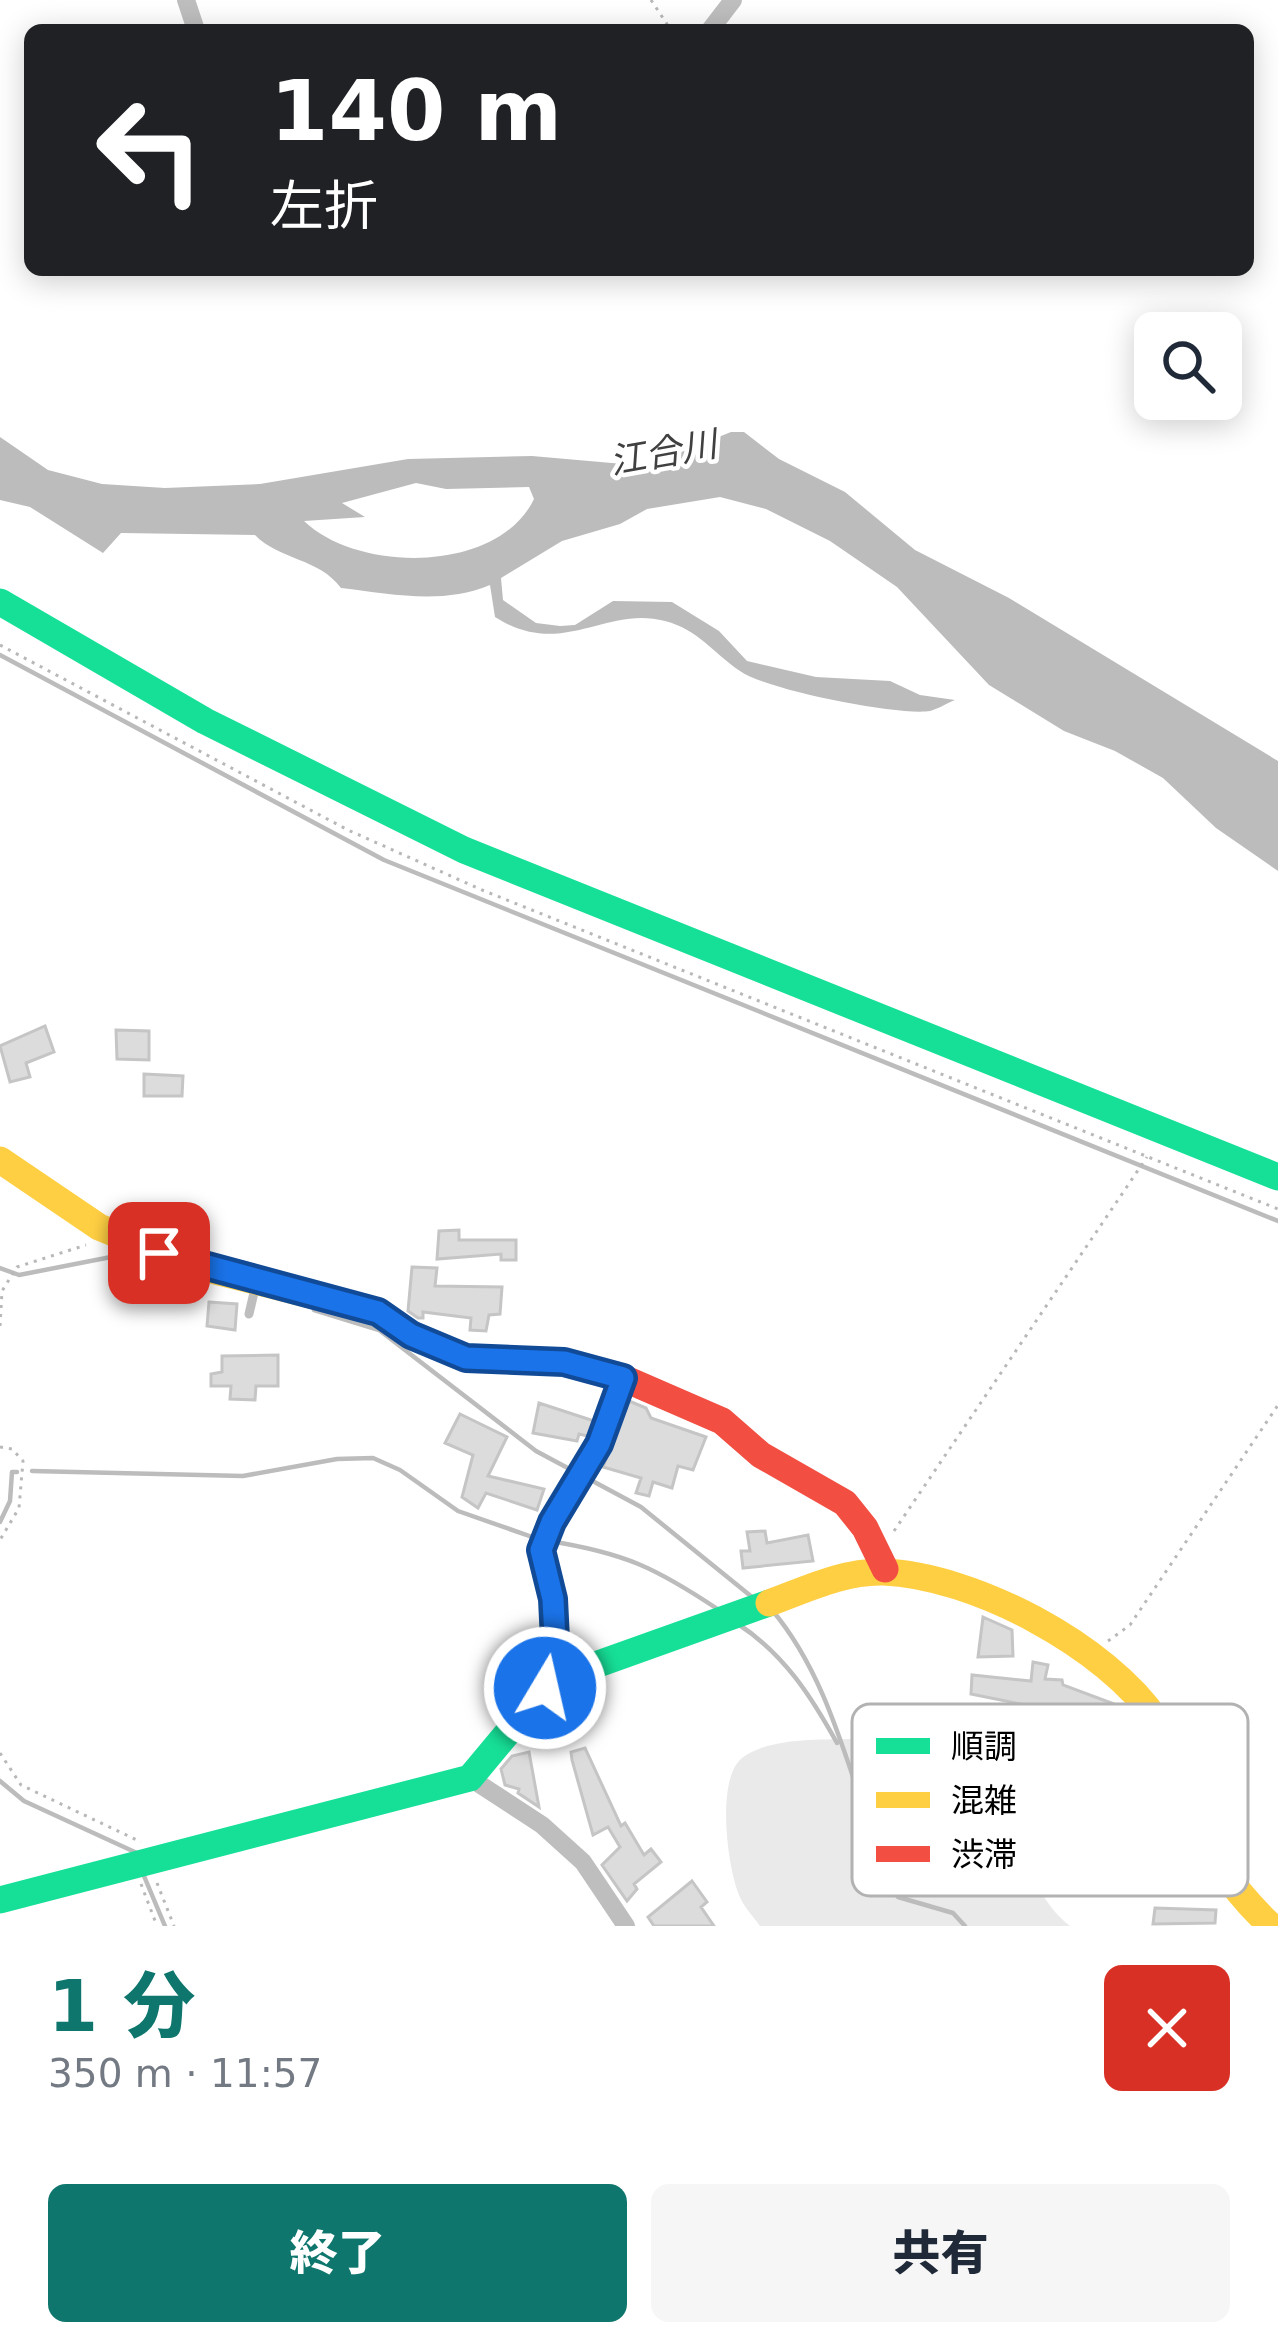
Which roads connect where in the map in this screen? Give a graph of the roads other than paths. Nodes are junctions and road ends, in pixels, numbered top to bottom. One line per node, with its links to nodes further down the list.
1 (733, 0): 2 (street)
2 (715, 24)
3 (0, 602): 5 (street)
4 (0, 1160): 6 (street)
5 (1278, 1178)
6 (257, 1281): 7 (lane); 8 (street)
7 (249, 1314)
8 (623, 1378): 9 (street); 10 (street)
9 (882, 1561): 10 (street); 11 (street)
10 (545, 1688): 12 (street)
11 (1141, 1704)
12 (470, 1778): 14 (street); 15 (street)
13 (1242, 1896): 16 (street)
14 (0, 1900)
15 (626, 1926)
16 (1271, 1926)

